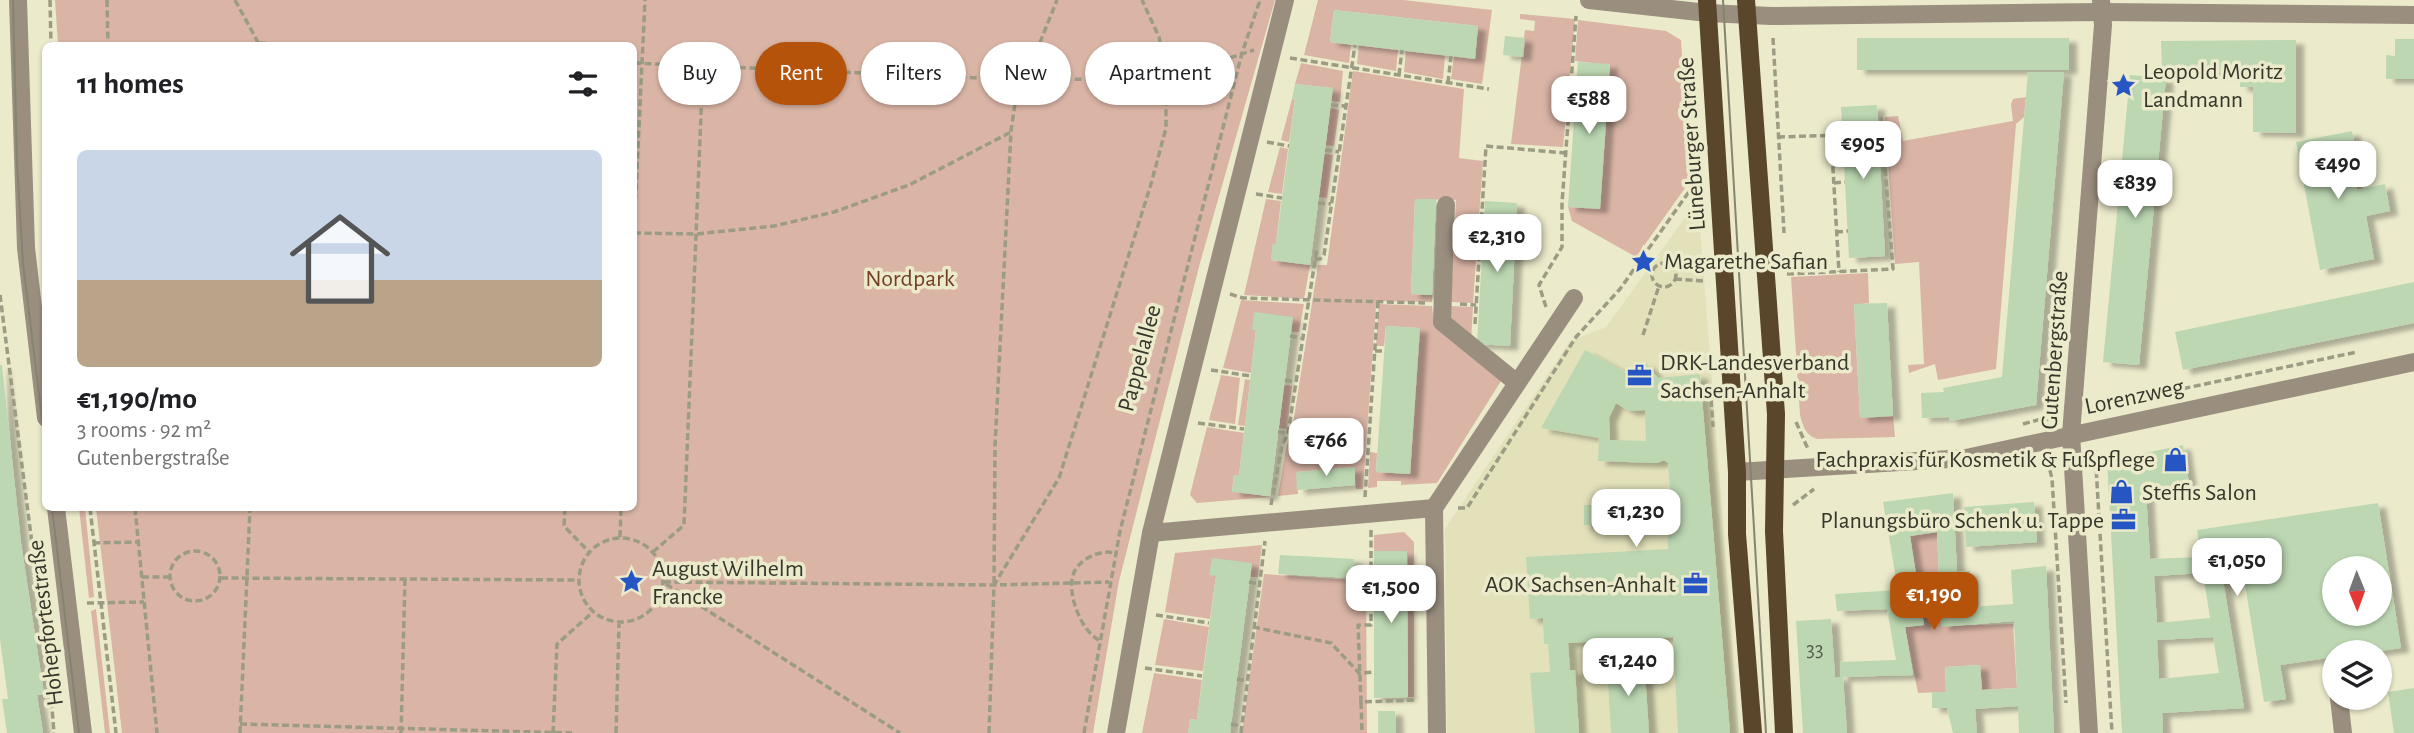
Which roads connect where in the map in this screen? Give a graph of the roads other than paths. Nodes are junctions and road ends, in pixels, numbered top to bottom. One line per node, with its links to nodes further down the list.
1 (18, 0): 13 (street)
2 (1285, 0): 19 (street)
3 (1589, 0): 4 (street)
4 (1707, 6): 7 (street); 16 (main road, Lüneburger Straße)
5 (2101, 6): 6 (street); 7 (street); 14 (street, Gutenbergstraße)
6 (2276, 7): 8 (street)
7 (1746, 8): 15 (main road)
8 (2414, 15)
9 (1446, 205): 12 (street)
10 (1574, 298): 12 (street)
11 (2414, 362): 14 (street, Lorenzweg)
12 (1517, 383): 17 (street)
13 (42, 384)
14 (2071, 434): 15 (street, Lorenzweg); 26 (street, Gutenbergstraße)
15 (1775, 470): 16 (street, Lorenzweg); 25 (main road)
16 (1737, 472): 24 (main road, Lüneburger Straße)
17 (1434, 508): 19 (street); 23 (street)
18 (56, 511): 21 (street, Hohepfortestraße)
19 (1151, 533): 22 (street)
20 (2340, 710): 27 (street)
21 (83, 733)
22 (1116, 733)
23 (1437, 733)
24 (1753, 733)
25 (1784, 733)
26 (2089, 733)
27 (2343, 733)

